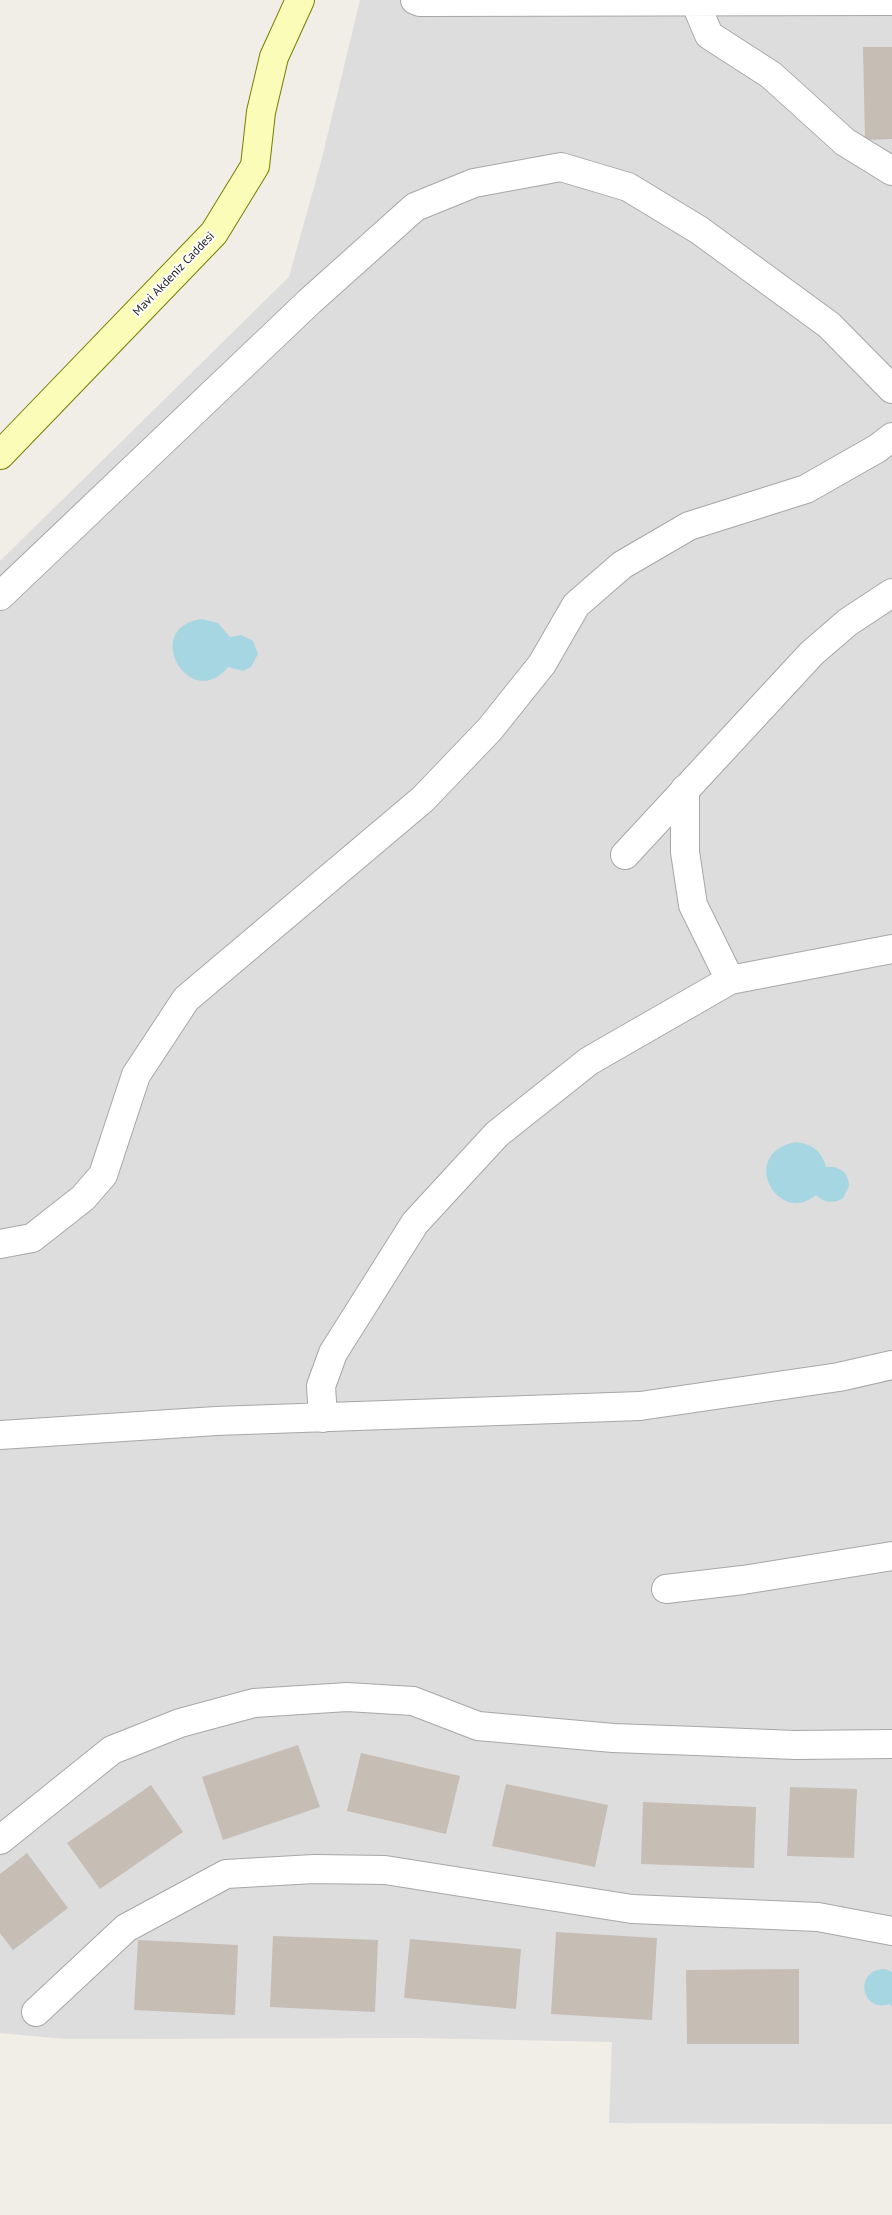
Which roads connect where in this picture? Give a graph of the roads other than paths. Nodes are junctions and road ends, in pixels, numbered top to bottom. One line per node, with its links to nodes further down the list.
1 (300, 0): 8 (street, Mavi Akdeniz Caddesi)
2 (415, 0): 4 (street)
3 (892, 1): 4 (street)
4 (695, 2): 5 (street)
5 (892, 170)
6 (892, 389): 10 (street)
7 (892, 437): 15 (street)
8 (0, 455)
9 (892, 593): 11 (street)
10 (0, 596)
11 (686, 788): 12 (street); 14 (street)
12 (625, 855)
13 (892, 949): 14 (street)
14 (730, 980): 17 (street)
15 (0, 1244)
16 (892, 1365): 17 (street)
17 (323, 1418): 18 (street)
18 (0, 1435)
19 (892, 1556): 20 (street)
20 (666, 1589)
21 (892, 1744): 22 (street)
22 (0, 1840)
23 (892, 1931): 24 (street)
24 (36, 2012)

